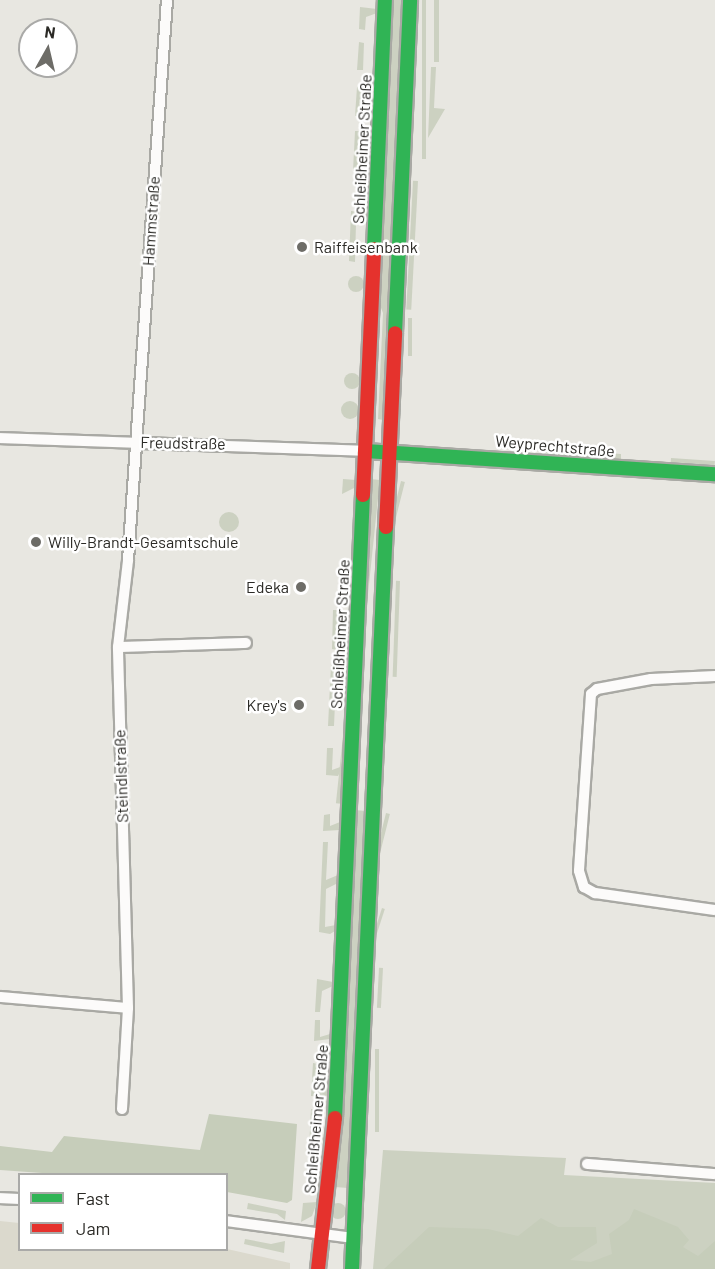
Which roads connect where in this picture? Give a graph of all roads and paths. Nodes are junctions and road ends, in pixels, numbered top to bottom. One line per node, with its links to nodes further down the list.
1 (167, 0): 5 (street, Hammstraße)
2 (385, 0): 6 (main road, Schleißheimer Straße)
3 (410, 0): 7 (main road)
4 (0, 438): 5 (street, Freudstraße)
5 (135, 442): 6 (street, Freudstraße); 10 (street, Steindlstraße)
6 (365, 451): 7 (main road, Weyprechtstraße); 21 (main road, Schleißheimer Straße)
7 (392, 452): 8 (main road, Weyprechtstraße); 22 (main road)
8 (715, 474)
9 (246, 644): 10 (street)
10 (118, 647): 14 (street, Steindlstraße)
11 (715, 676): 12 (street)
12 (715, 909)
13 (0, 997): 14 (street)
14 (128, 1008): 15 (street, Steindlstraße)
15 (122, 1110)
16 (587, 1164): 17 (street)
17 (715, 1174)
18 (0, 1198): 19 (street)
19 (18, 1199)
20 (228, 1221): 21 (street)
21 (320, 1236): 22 (street); 23 (main road, Schleißheimer Straße)
22 (354, 1238): 24 (main road)
23 (318, 1269)
24 (352, 1269)

